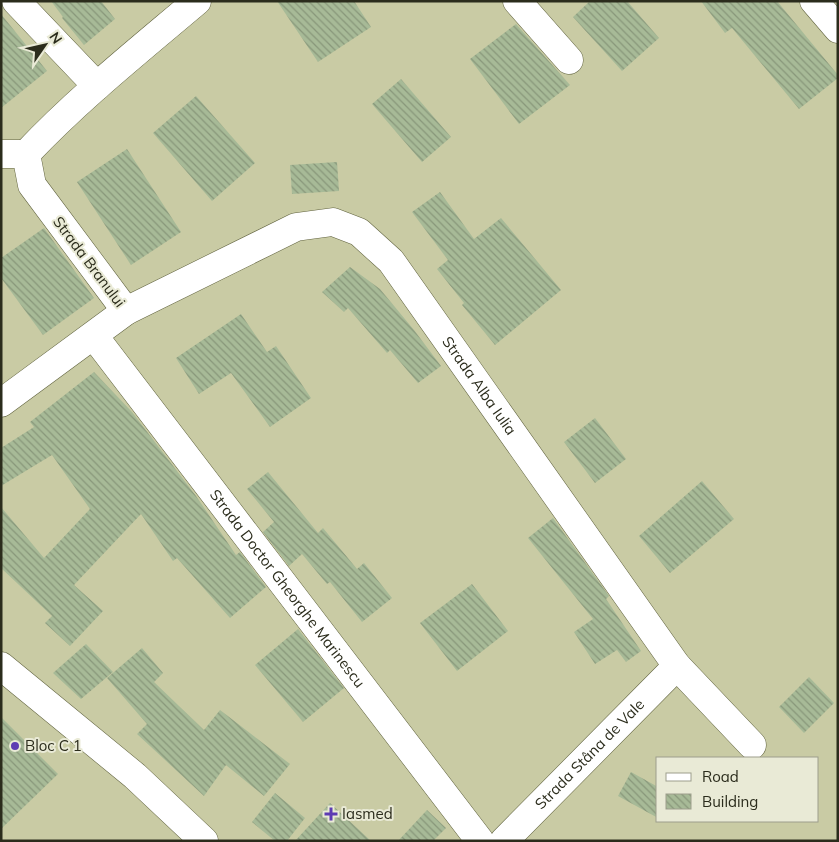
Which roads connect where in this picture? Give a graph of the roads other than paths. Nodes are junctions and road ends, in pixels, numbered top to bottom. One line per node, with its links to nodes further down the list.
1 (16, 1): 7 (street)
2 (197, 1): 7 (street, Strada Branului)
3 (517, 1): 6 (street)
4 (814, 1): 5 (street)
5 (838, 29)
6 (570, 60)
7 (97, 86): 8 (street, Strada Branului)
8 (14, 154): 9 (street, Strada Branului)
9 (126, 311): 10 (street, Strada Branului); 13 (street, Strada Alba Iulia)
10 (94, 336): 11 (street, Strada Branului); 16 (street, Strada Doctor Gheorghe Marinescu)
11 (1, 403)
12 (1, 666): 15 (street)
13 (677, 666): 14 (street, Strada Alba Iulia); 17 (street, Strada Stâna de Vale)
14 (752, 745)
15 (204, 841)
16 (480, 841)
17 (504, 841)

